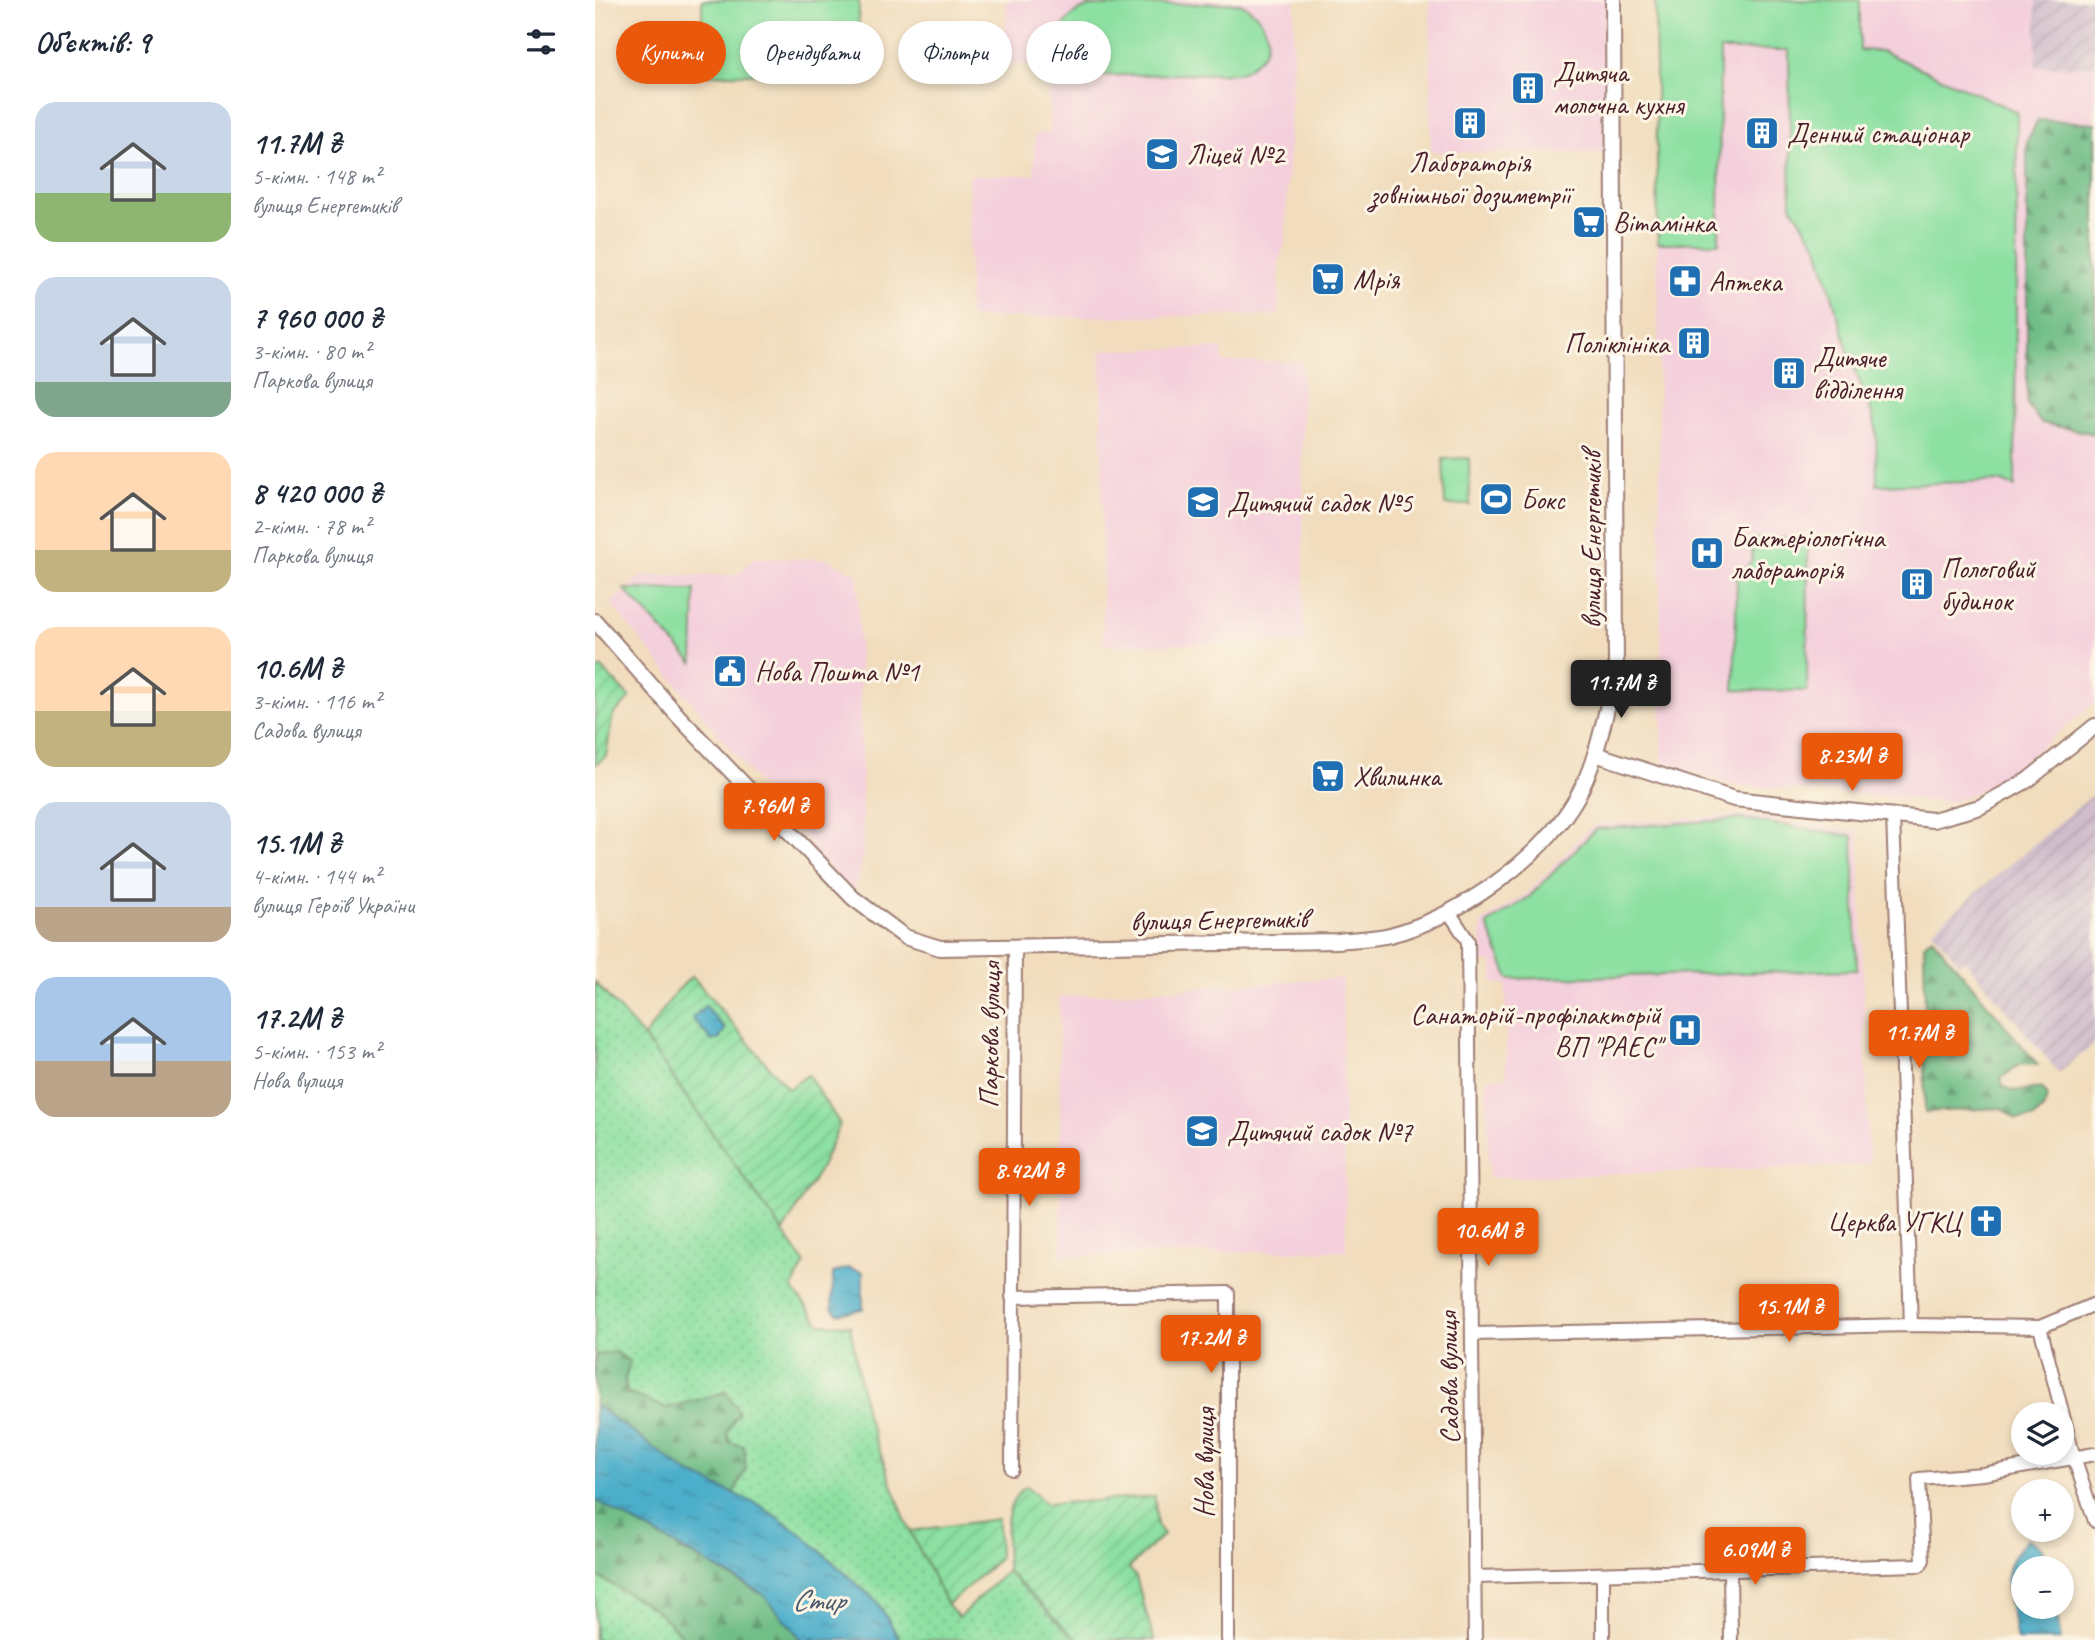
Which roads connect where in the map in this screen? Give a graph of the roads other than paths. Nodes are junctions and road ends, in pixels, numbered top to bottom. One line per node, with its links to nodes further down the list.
1 (1613, 0): 4 (street, вулиця Енергетиків)
2 (595, 621): 7 (street, Паркова вулиця)
3 (2095, 726): 5 (street)
4 (1594, 754): 5 (street); 6 (street, вулиця Енергетиків)
5 (1893, 815): 10 (street)
6 (1449, 912): 7 (street, вулиця Енергетиків); 12 (street, Садова вулиця)
7 (1015, 947): 8 (street, Паркова вулиця)
8 (1012, 1297): 17 (street, Паркова вулиця); 22 (street, Нова вулиця)
9 (2095, 1304): 11 (street)
10 (1911, 1325): 11 (street); 12 (street)
11 (2040, 1327): 13 (street)
12 (1472, 1334): 21 (street, Садова вулиця)
13 (2059, 1402)
14 (2095, 1454): 15 (street)
15 (2074, 1458): 18 (street)
16 (2034, 1465): 19 (street)
17 (1012, 1469)
18 (2095, 1521)
19 (1730, 1571): 20 (street); 25 (street)
20 (1603, 1574): 21 (street); 24 (street)
21 (1475, 1577): 23 (street, Садова вулиця)
22 (1228, 1640)
23 (1475, 1640)
24 (1603, 1640)
25 (1731, 1640)

